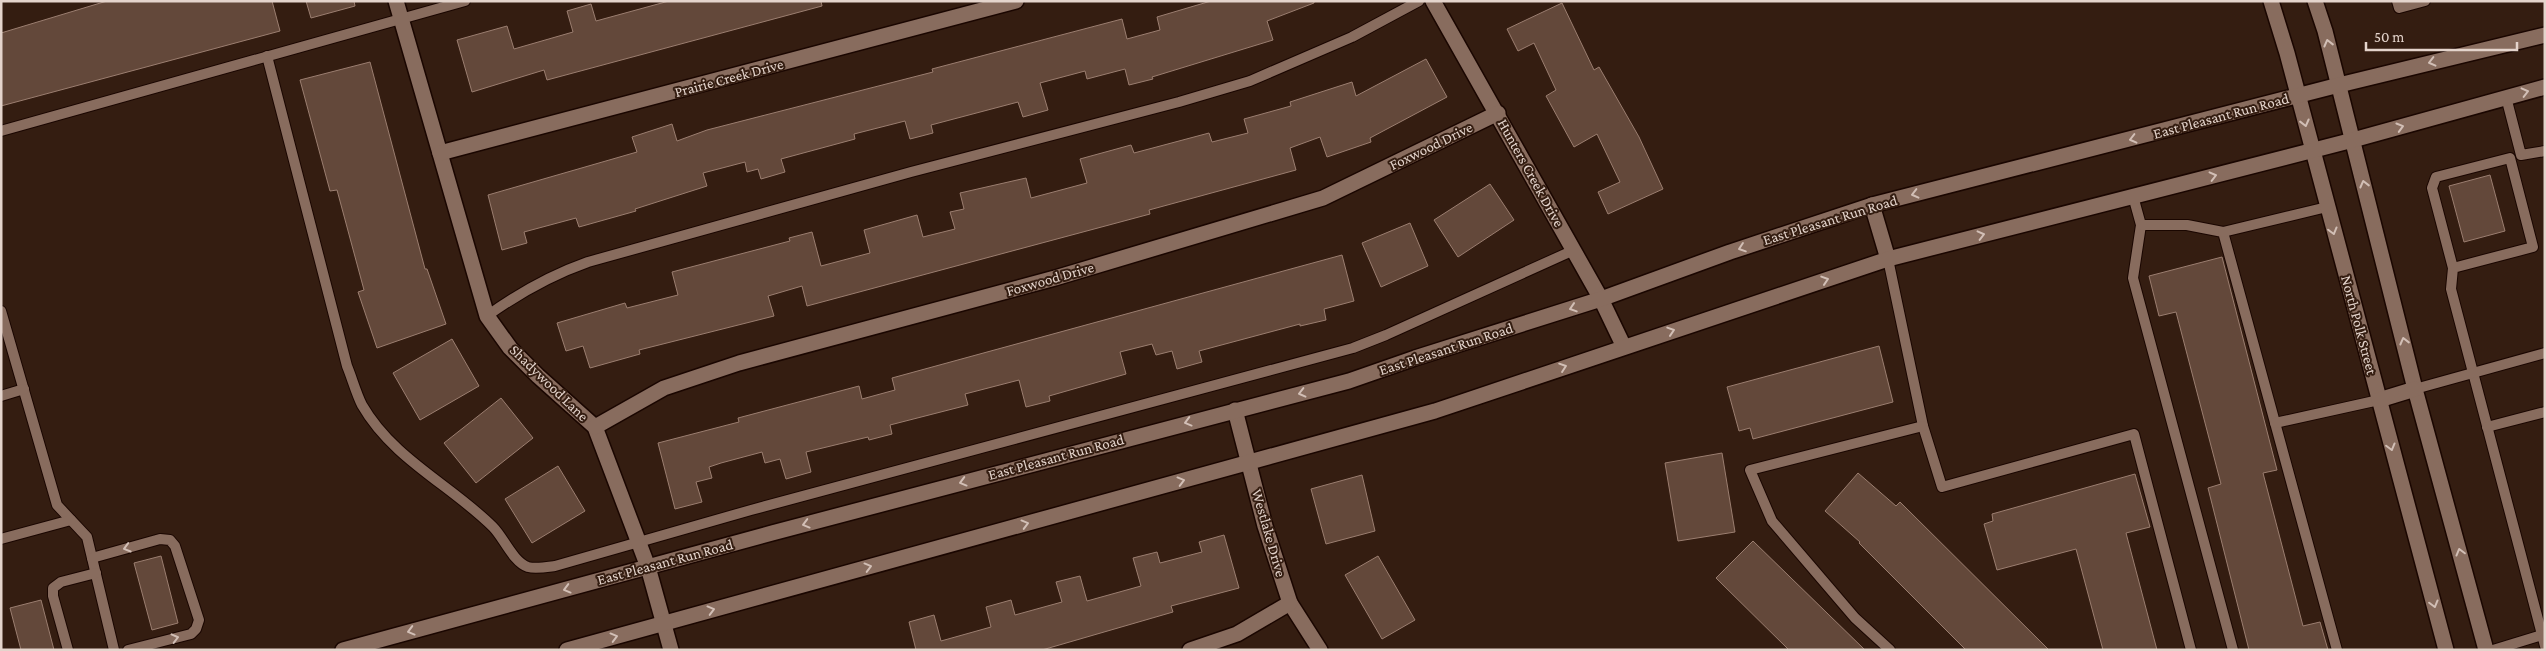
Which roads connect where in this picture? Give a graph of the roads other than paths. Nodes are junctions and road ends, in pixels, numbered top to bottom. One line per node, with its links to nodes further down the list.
1 (396, 1): 10 (main road, Shadywood Lane)
2 (465, 1): 10 (lane)
3 (1016, 1): 22 (main road, Prairie Creek Drive)
4 (1418, 1): 35 (lane)
5 (1433, 1): 17 (main road, Hunters Creek Drive)
6 (2271, 1): 15 (main road, North Polk Street)
7 (2315, 1): 13 (main road, one-way to 7)
8 (2398, 1): 9 (lane)
9 (2425, 1)
10 (401, 19): 12 (lane); 22 (main road, Shadywood Lane)
11 (2545, 35): 13 (main road, East Pleasant Run Road, one-way to 13)
12 (267, 56): 18 (lane); 52 (lane)
13 (2339, 85): 15 (main road, East Pleasant Run Road); 19 (main road)
14 (2545, 87): 16 (main road, one-way to 14)
15 (2298, 96): 20 (main road, North Polk Street, one-way to 20); 26 (main road, East Pleasant Run Road, one-way to 26)
16 (2506, 97): 19 (main road, one-way to 16); 23 (lane)
17 (1498, 113): 30 (main road, Hunters Creek Drive); 47 (main road, Foxwood Drive)
18 (1, 131)
19 (2353, 140): 20 (main road); 40 (main road, one-way to 19)
20 (2312, 150): 25 (main road, one-way to 20); 27 (main road, North Polk Street)
21 (2545, 151): 23 (lane)
22 (440, 153): 35 (main road, Shadywood Lane)
23 (2521, 156): 24 (lane)
24 (2510, 158): 32 (lane); 32 (lane)
25 (2133, 196): 28 (lane); 31 (main road, one-way to 25)
26 (1872, 205): 31 (main road); 33 (main road, East Pleasant Run Road, one-way to 33)
27 (2326, 207): 29 (lane); 42 (main road, North Polk Street, one-way to 42)
28 (2141, 225): 29 (lane); 69 (lane)
29 (2224, 232): 45 (lane)
30 (1574, 250): 33 (main road, Hunters Creek Drive); 52 (lane)
31 (1888, 259): 36 (main road, one-way to 31); 46 (lane)
32 (2453, 268): 38 (lane)
33 (1602, 299): 36 (main road, Hunters Creek Drive); 43 (main road, East Pleasant Run Road, one-way to 43)
34 (1, 310): 39 (lane)
35 (488, 316): 47 (main road, Shadywood Lane)
36 (1624, 347): 49 (main road, one-way to 36)
37 (2545, 353): 38 (lane)
38 (2473, 373): 40 (lane); 48 (lane)
39 (24, 389): 41 (lane); 50 (lane)
40 (2416, 389): 42 (main road); 72 (main road, one-way to 40)
41 (1, 396)
42 (2379, 400): 45 (lane); 71 (main road, North Polk Street, one-way to 71)
43 (1235, 410): 49 (main road, Westlake Drive); 54 (main road, East Pleasant Run Road, one-way to 54)
44 (2545, 412): 48 (lane)
45 (2276, 423): 70 (lane)
46 (1923, 426): 67 (lane); 68 (lane)
47 (596, 427): 52 (main road, Shadywood Lane)
48 (2487, 427): 58 (lane)
49 (1249, 462): 56 (main road, Westlake Drive); 57 (main road, one-way to 49)
50 (71, 520): 51 (lane); 53 (lane)
51 (1, 539)
52 (639, 542): 54 (main road, Shadywood Lane)
53 (92, 558): 55 (lane); 61 (lane, one-way to 53)
54 (648, 567): 57 (main road, Shadywood Lane); 62 (main road, East Pleasant Run Road, one-way to 62)
55 (96, 573): 59 (lane); 60 (lane)
56 (1290, 603): 65 (main road); 66 (main road, Westlake Drive)
57 (664, 623): 63 (main road, one-way to 57); 64 (main road, Shadywood Lane)
58 (2544, 638): 73 (lane)
59 (68, 650)
60 (114, 650)
61 (128, 650)
62 (343, 650)
63 (568, 650)
64 (671, 650)
65 (1190, 650)
66 (1320, 650)
67 (1890, 650)
68 (2191, 650)
69 (2233, 650)
70 (2337, 650)
71 (2446, 650)
72 (2486, 650)
73 (2492, 650)

